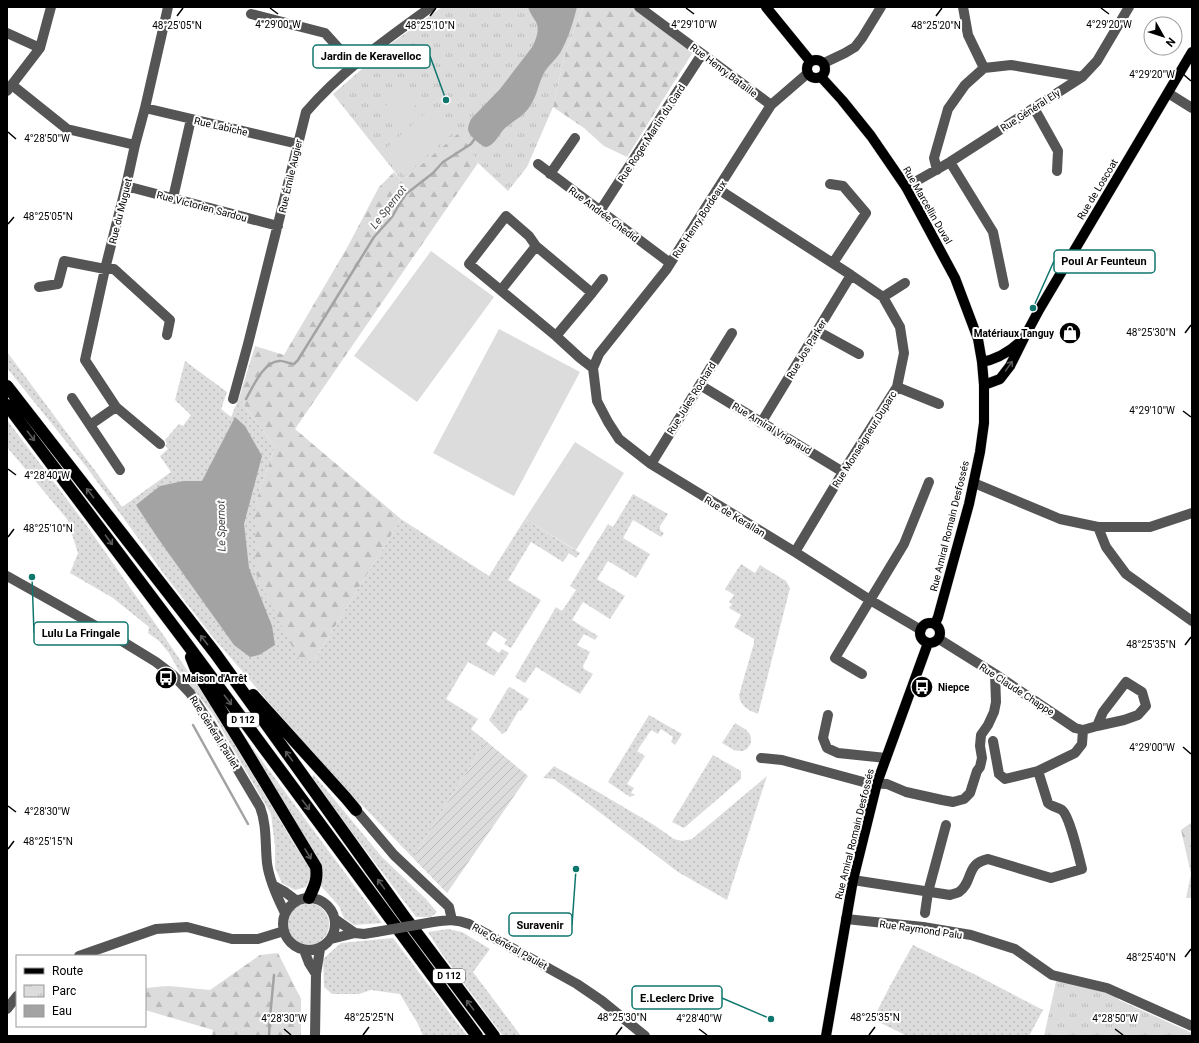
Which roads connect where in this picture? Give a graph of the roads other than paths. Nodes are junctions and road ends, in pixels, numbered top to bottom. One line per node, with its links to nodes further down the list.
1 (51, 7): 11 (street)
2 (168, 7): 24 (street, Rue du Muguet)
3 (431, 7): 16 (street, Rue Émile Augier)
4 (639, 7): 13 (street, Rue Henry Bataille)
5 (766, 7): 14 (main road)
6 (881, 7): 15 (street)
7 (963, 7): 17 (street)
8 (1129, 7): 20 (street, Rue Général Ely)
9 (251, 14): 16 (street)
10 (7, 33): 11 (street)
11 (40, 48): 21 (street)
12 (1192, 52): 22 (main road, Rue de Loscoat)
13 (702, 54): 23 (street, Rue Henry Bataille); 41 (street, Rue Roger Martin du Gard)
14 (810, 61): 15 (main road); 18 (main road)
15 (824, 63): 19 (main road)
16 (354, 65): 29 (street, Rue Émile Augier)
17 (984, 68): 20 (street); 33 (street)
18 (808, 73): 19 (main road); 23 (street, Rue Henry Bordeaux)
19 (821, 76): 38 (main road, Rue Marcellin Duval)
20 (1082, 77): 25 (street, Rue Général Ely)
21 (9, 88): 30 (street)
22 (1168, 93): 26 (street); 59 (main road, Rue de Loscoat)
23 (771, 105): 39 (street, Rue Henry Bordeaux)
24 (145, 108): 27 (street, Rue Labiche); 30 (street, Rue du Muguet)
25 (1034, 108): 31 (street, Rue Général Ely); 34 (street)
26 (1192, 108)
27 (191, 119): 29 (street, Rue Labiche); 40 (street)
28 (575, 138): 35 (street)
29 (298, 144): 42 (street, Rue Émile Augier)
30 (135, 146): 37 (street, Rue du Muguet)
31 (950, 162): 33 (street, Rue Général Ely); 50 (street)
32 (538, 164): 35 (street, Rue Andrée Chedid)
33 (937, 170): 38 (street, Rue Général Ely)
34 (1057, 171)
35 (550, 174): 41 (street, Rue Andrée Chedid)
36 (830, 184): 45 (street)
37 (126, 186): 40 (street, Rue Victorien Sardou); 46 (street, Rue du Muguet)
38 (906, 187): 61 (main road, Rue Marcellin Duval)
39 (718, 189): 44 (street, Rue Henry Bordeaux); 45 (street, Rue Monseigneur Duparc)
40 (173, 198): 42 (street, Rue Victorien Sardou)
41 (600, 211): 44 (street, Rue Andrée Chedid)
42 (278, 226): 68 (street, Rue Émile Augier)
43 (536, 246): 52 (street); 52 (street); 53 (street)
44 (670, 263): 62 (street, Rue Henry Bordeaux)
45 (833, 263): 47 (street, Rue Monseigneur Duparc)
46 (105, 269): 51 (street); 57 (street); 71 (street, Rue du Muguet)
47 (851, 275): 54 (street, Rue Monseigneur Duparc); 55 (street, Rue Jos Parker)
48 (603, 279): 53 (street)
49 (905, 283): 54 (street)
50 (1004, 284)
51 (39, 288)
52 (502, 290): 58 (street)
53 (592, 293): 58 (street)
54 (883, 297): 66 (street, Rue Monseigneur Duparc)
55 (817, 331): 60 (street); 72 (street, Rue Jos Parker)
56 (732, 333): 63 (street, Rue Jules Rochard)
57 (167, 335)
58 (556, 336): 62 (street)
59 (1024, 338): 61 (main road, Rue de Loscoat); 64 (main road, Rue de Loscoat, one-way to 59)
60 (859, 354)
61 (982, 362): 64 (main road, Rue Amiral Romain Desfossés)
62 (593, 368): 75 (street, Rue de Kerallan)
63 (700, 385): 72 (street, Rue Amiral Vrignaud); 75 (street, Rue Jules Rochard)
64 (984, 385): 79 (main road, Rue Amiral Romain Desfossés)
65 (7, 386): 91 (highway, D 112, one-way to 65)
66 (897, 387): 69 (street); 77 (street, Rue Monseigneur Duparc)
67 (72, 398): 73 (street)
68 (233, 400)
69 (939, 404)
70 (7, 405): 90 (highway, D 112, one-way to 90)
71 (116, 407): 73 (street); 74 (street, Rue du Muguet)
72 (761, 423): 77 (street, Rue Amiral Vrignaud)
73 (90, 425): 76 (street)
74 (160, 444)
75 (651, 464): 82 (street, Rue de Kerallan)
76 (120, 470)
77 (843, 472): 82 (street, Rue Monseigneur Duparc)
78 (928, 482): 84 (street)
79 (974, 483): 81 (street); 86 (main road, Rue Amiral Romain Desfossés)
80 (1192, 513): 81 (street)
81 (1098, 527): 85 (street)
82 (795, 552): 84 (street, Rue de Kerallan)
83 (7, 576): 105 (street, Rue Général Paulet)
84 (870, 600): 87 (street, Rue de Kerallan); 92 (street)
85 (1192, 621)
86 (935, 624): 87 (main road); 88 (main road)
87 (920, 630): 89 (main road)
88 (939, 640): 89 (main road); 93 (street, Rue Claude Chappe)
89 (928, 643): 99 (main road, Rue Amiral Romain Desfossés)
90 (187, 644): 107 (highway, one-way to 107); 124 (highway, D 112, one-way to 124)
91 (215, 654): 102 (highway); 125 (highway, D 112, one-way to 91)
92 (862, 674)
93 (995, 674): 96 (street, Rue Claude Chappe); 101 (street)
94 (828, 715): 99 (street)
95 (1097, 726): 95 (street); 96 (street)
96 (1083, 730): 100 (street)
97 (993, 741): 100 (street)
98 (761, 758): 101 (street)
99 (886, 758): 101 (main road, Rue Amiral Romain Desfossés)
100 (1038, 771): 106 (street)
101 (877, 783): 104 (main road, Rue Amiral Romain Desfossés)
102 (356, 810): 112 (street)
103 (946, 825): 106 (street)
104 (853, 880): 106 (street); 111 (main road, Rue Amiral Romain Desfossés)
105 (274, 886): 107 (street); 108 (street, Rue Général Paulet)
106 (928, 892): 109 (street)
107 (303, 899): 108 (street); 110 (street)
108 (285, 913): 113 (street)
109 (925, 913)
110 (335, 919): 114 (street); 115 (street)
111 (846, 919): 122 (street, Rue Raymond Palu); 127 (main road, Rue Amiral Romain Desfossés)
112 (452, 920): 114 (street, Rue Général Paulet, bridge); 126 (street, Rue Général Paulet)
113 (284, 931): 117 (street); 118 (street)
114 (355, 933): 115 (street, Rue Général Paulet)
115 (331, 939): 116 (street)
116 (320, 949): 117 (street); 119 (street)
117 (304, 950): 119 (street)
118 (82, 955)
119 (316, 974): 123 (street)
120 (16, 997): 121 (street)
121 (7, 1009)
122 (1192, 1026)
123 (315, 1036)
124 (477, 1036)
125 (494, 1036)
126 (645, 1036)
127 (826, 1036)

